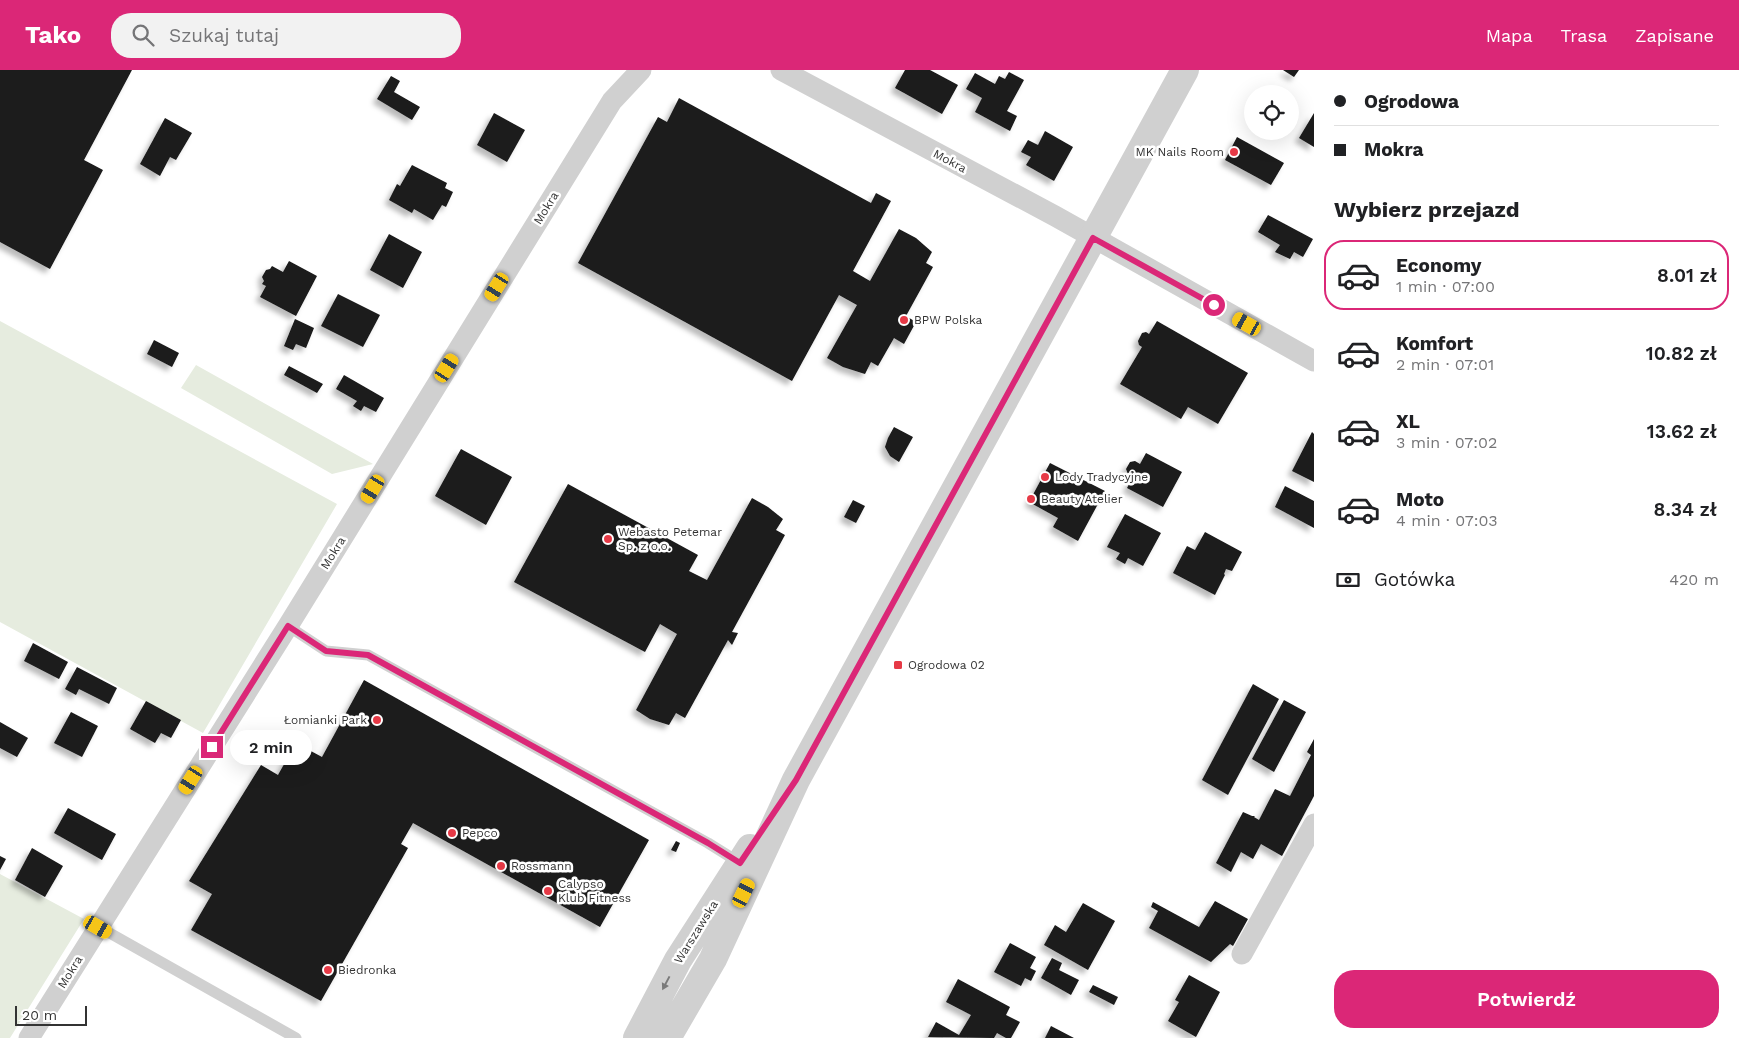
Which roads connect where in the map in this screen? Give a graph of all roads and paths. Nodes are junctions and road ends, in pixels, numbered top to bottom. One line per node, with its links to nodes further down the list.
1 (641, 70): 6 (street, Mokra)
2 (780, 70): 4 (street, Mokra)
3 (1185, 70): 4 (street, Warszawska)
4 (1093, 238): 5 (street, Mokra); 7 (street, Warszawska)
5 (1314, 361)
6 (288, 626): 9 (lane); 10 (street, Mokra)
7 (796, 780): 9 (street, Warszawska); 11 (street, Warszawska)
8 (1314, 824): 12 (street)
9 (740, 863): 11 (street, Warszawska)
10 (98, 927): 13 (street, Mokra); 14 (lane)
11 (712, 932): 15 (street, Warszawska, one-way to 15); 16 (street, Warszawska)
12 (1242, 954)
13 (29, 1038)
14 (296, 1038)
15 (637, 1038)
16 (667, 1038)

